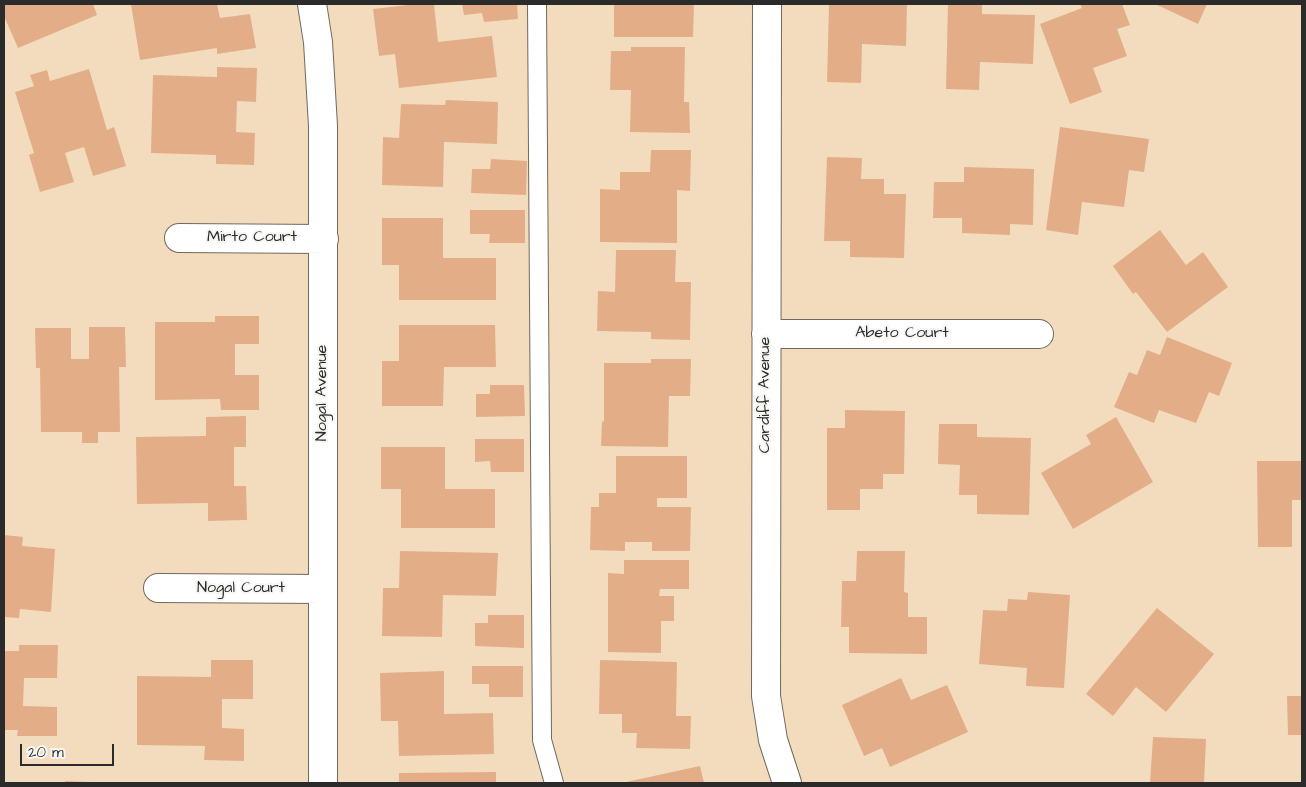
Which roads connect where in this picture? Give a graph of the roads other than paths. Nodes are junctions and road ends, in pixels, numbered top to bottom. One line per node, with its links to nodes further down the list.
1 (312, 4): 5 (street, Nogal Avenue)
2 (538, 4): 11 (lane)
3 (767, 4): 6 (street, Cardiff Avenue)
4 (179, 238): 5 (street, Mirto Court)
5 (324, 239): 9 (street, Nogal Avenue)
6 (766, 334): 7 (street, Abeto Court); 12 (street, Cardiff Avenue)
7 (1038, 334)
8 (158, 588): 9 (street, Nogal Court)
9 (323, 589): 10 (street, Nogal Avenue)
10 (323, 783)
11 (554, 783)
12 (787, 783)

